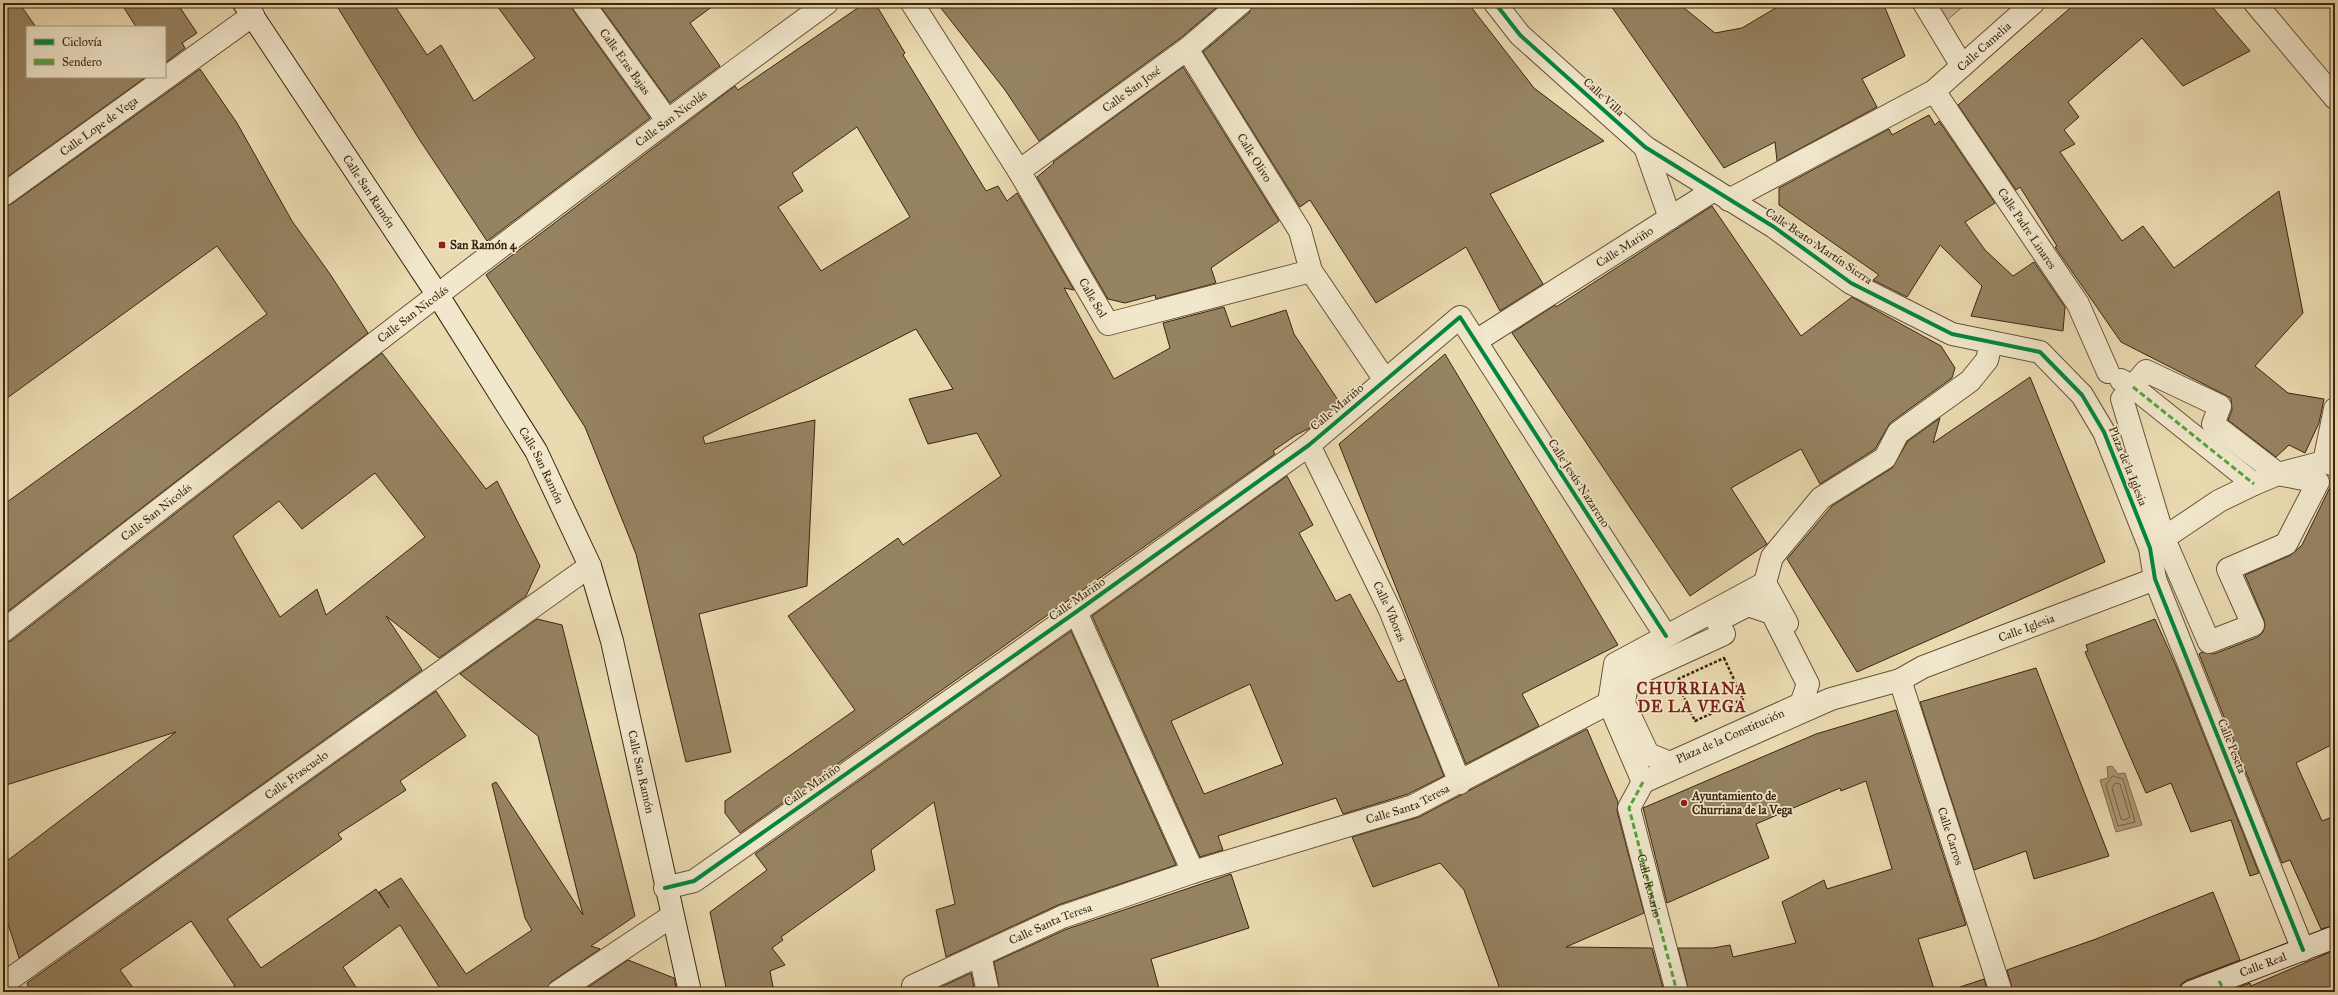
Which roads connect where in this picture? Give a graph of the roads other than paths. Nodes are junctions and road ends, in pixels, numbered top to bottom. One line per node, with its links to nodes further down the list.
1 (583, 3): 16 (street, Calle Eras Bajas)
2 (827, 3): 16 (street, Calle San Nicolás)
3 (912, 3): 18 (street, Calle Sol)
4 (1240, 3): 10 (street, Calle San José)
5 (1495, 3): 17 (street, Calle Villa)
6 (1924, 3): 11 (street)
7 (2033, 3): 11 (street, Calle Camelia)
8 (2255, 3): 15 (street)
9 (249, 9): 12 (street, Calle Lope de Vega); 23 (street, Calle San Ramón)
10 (1187, 49): 18 (street, Calle San José); 22 (street, Calle Olivo)
11 (1962, 66): 14 (street, Calle Camelia)
12 (166, 72)
13 (158, 78): 19 (street, Calle Lope de Vega)
14 (1934, 91): 20 (street, Calle Mariño); 26 (street, Calle Padre Linares)
15 (2335, 98)
16 (667, 120): 23 (street, Calle San Nicolás)
17 (1645, 147): 20 (street, Calle Villa); 21 (street, Calle Villa)
18 (1019, 171): 22 (street, Calle Sol)
19 (3, 195)
20 (1722, 195): 21 (street, Calle Mariño); 25 (street, Calle Beato Martín Sierra)
21 (1670, 218): 24 (street, Calle Mariño)
22 (1311, 271): 27 (street)
23 (437, 294): 36 (street, Calle San Ramón); 41 (street, Calle San Nicolás)
24 (1476, 341): 27 (street, Calle Mariño); 42 (street, Calle Jesús Nazareno)
25 (1991, 344): 29 (street, Calle Beato Martín Sierra); 38 (street)
26 (2108, 372): 28 (street); 29 (street)
27 (1385, 380): 31 (street, Calle Mariño)
28 (2133, 387): 33 (street, Plaza de la Iglesia); 34 (street); 35 (street, Plaza de la Iglesia)
29 (2082, 395): 35 (street, Plaza de la Iglesia)
30 (2335, 409): 32 (street)
31 (1309, 445): 40 (street, Calle Mariño); 47 (street, Calle Víboras)
32 (2330, 463): 33 (street)
33 (2278, 474): 34 (street); 35 (street, Plaza de la Iglesia)
34 (2254, 484): 35 (street)
35 (2157, 544): 37 (street, Calle Peseta)
36 (590, 566): 49 (street, Calle San Ramón); 54 (street, Calle Frascuelo)
37 (2155, 579): 43 (street, Calle Iglesia); 52 (street, Calle Peseta)
38 (1765, 583): 42 (street); 44 (street)
39 (1748, 605): 39 (street, Plaza de la Constitución)
40 (1076, 612): 48 (street); 49 (street, Calle Mariño)
41 (3, 631)
42 (1666, 636): 45 (street)
43 (1900, 680): 44 (street, Calle Iglesia); 61 (street, Calle Carros)
44 (1831, 699): 46 (street, Calle Iglesia)
45 (1609, 702): 46 (street); 47 (street, Calle Santa Teresa)
46 (1643, 782): 60 (street, Calle Rosario)
47 (1460, 783): 48 (street, Calle Santa Teresa)
48 (1193, 872): 53 (street, Calle Santa Teresa)
49 (666, 888): 50 (street, Calle San Ramón)
50 (672, 916): 57 (street); 58 (street, Calle San Ramón)
51 (2335, 937): 52 (street, Calle Real)
52 (2303, 950): 56 (street, Calle Real)
53 (980, 955): 55 (street, Calle Santa Teresa); 59 (street)
54 (3, 984)
55 (913, 986)
56 (2222, 987): 62 (street, Calle Real)
57 (558, 992)
58 (690, 992)
59 (988, 992)
60 (1677, 992)
61 (2001, 992)
62 (2191, 992)

